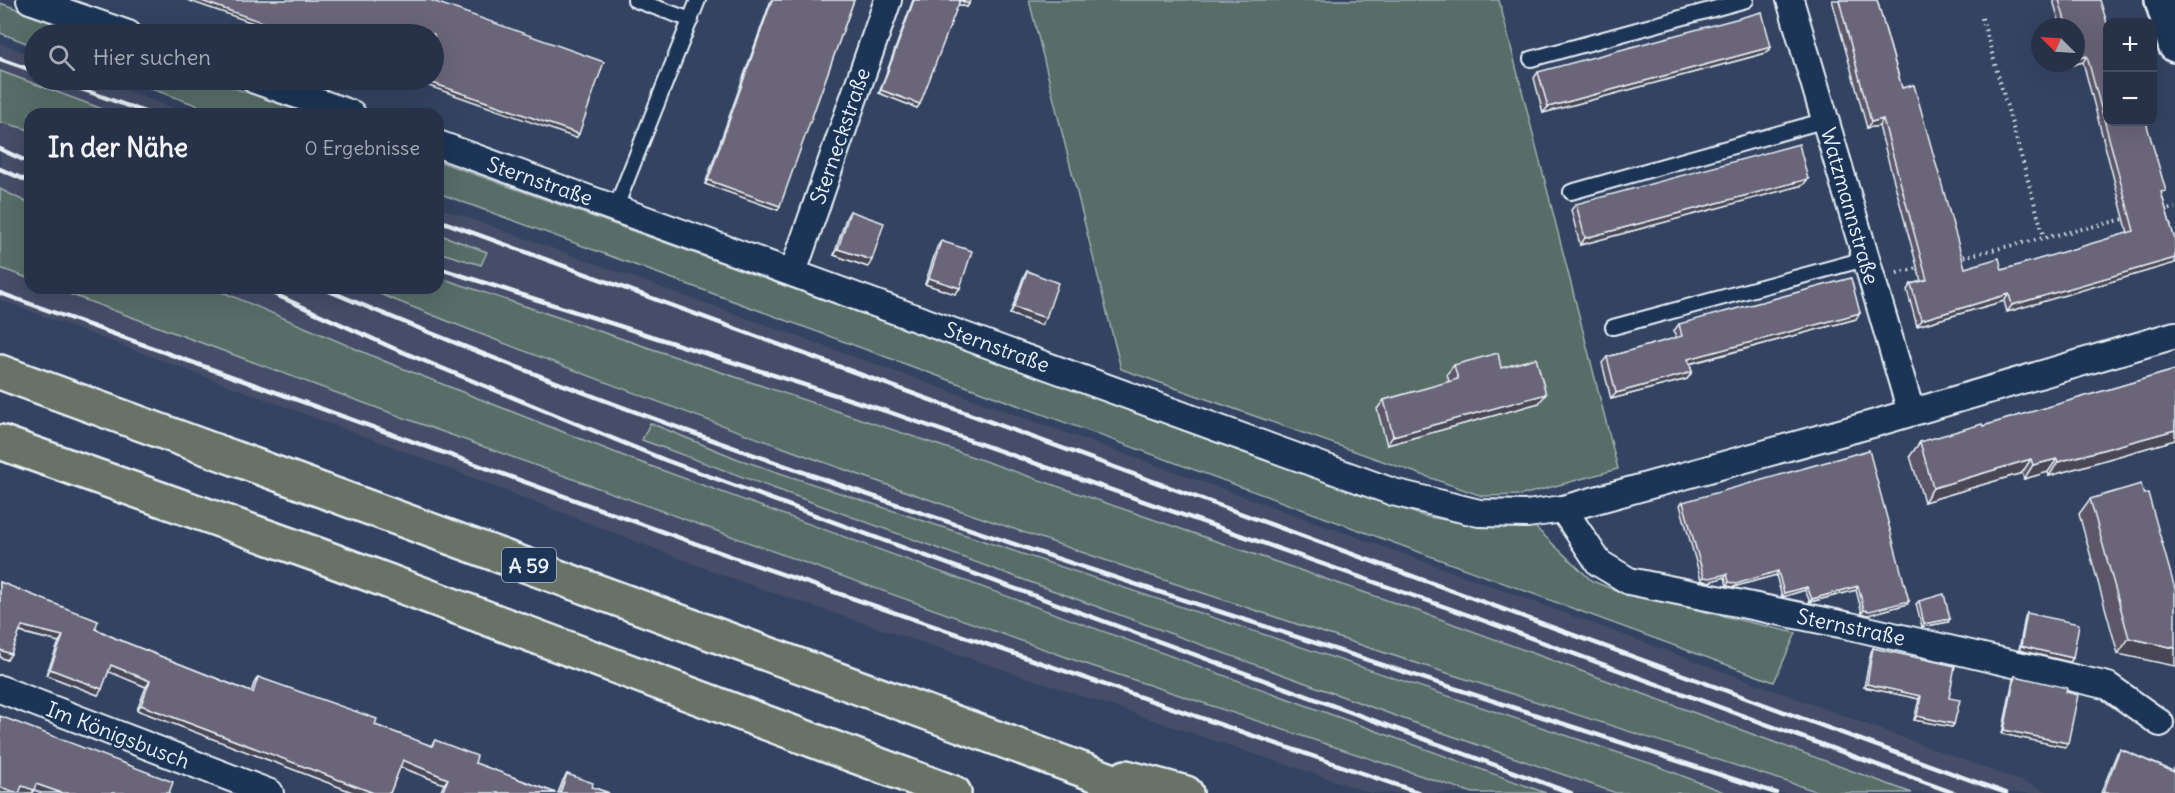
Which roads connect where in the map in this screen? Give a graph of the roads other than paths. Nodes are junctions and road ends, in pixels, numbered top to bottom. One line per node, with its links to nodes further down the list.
1 (30, 0): 9 (street)
2 (635, 0): 8 (lane)
3 (698, 0): 8 (lane)
4 (888, 0): 19 (street, Sterneckstraße)
5 (1746, 0): 11 (lane)
6 (1790, 0): 14 (street, Watzmannstraße)
7 (2162, 0): 10 (main road)
8 (691, 20): 17 (lane)
9 (99, 24)
10 (2175, 45)
11 (1531, 59)
12 (284, 90): 13 (street)
13 (335, 108)
14 (1826, 120): 16 (lane); 18 (street, Watzmannstraße)
15 (444, 146): 17 (street, Sternstraße)
16 (1571, 192)
17 (616, 207): 19 (street, Sternstraße)
18 (1868, 270): 20 (lane); 23 (street, Watzmannstraße)
19 (793, 272): 25 (street, Sternstraße)
20 (1613, 327)
21 (2175, 334): 23 (street, Sternstraße)
22 (0, 372): 28 (highway, A 59)
23 (1911, 412): 25 (street, Sternstraße)
24 (0, 441): 30 (highway)
25 (1563, 509): 27 (street, Sternstraße)
26 (0, 689): 29 (street, Im Königsbusch)
27 (2167, 719)
28 (1058, 759): 31 (highway, A 59); 32 (highway, A 59)
29 (270, 793)
30 (954, 793)
31 (1146, 793)
32 (1186, 793)

